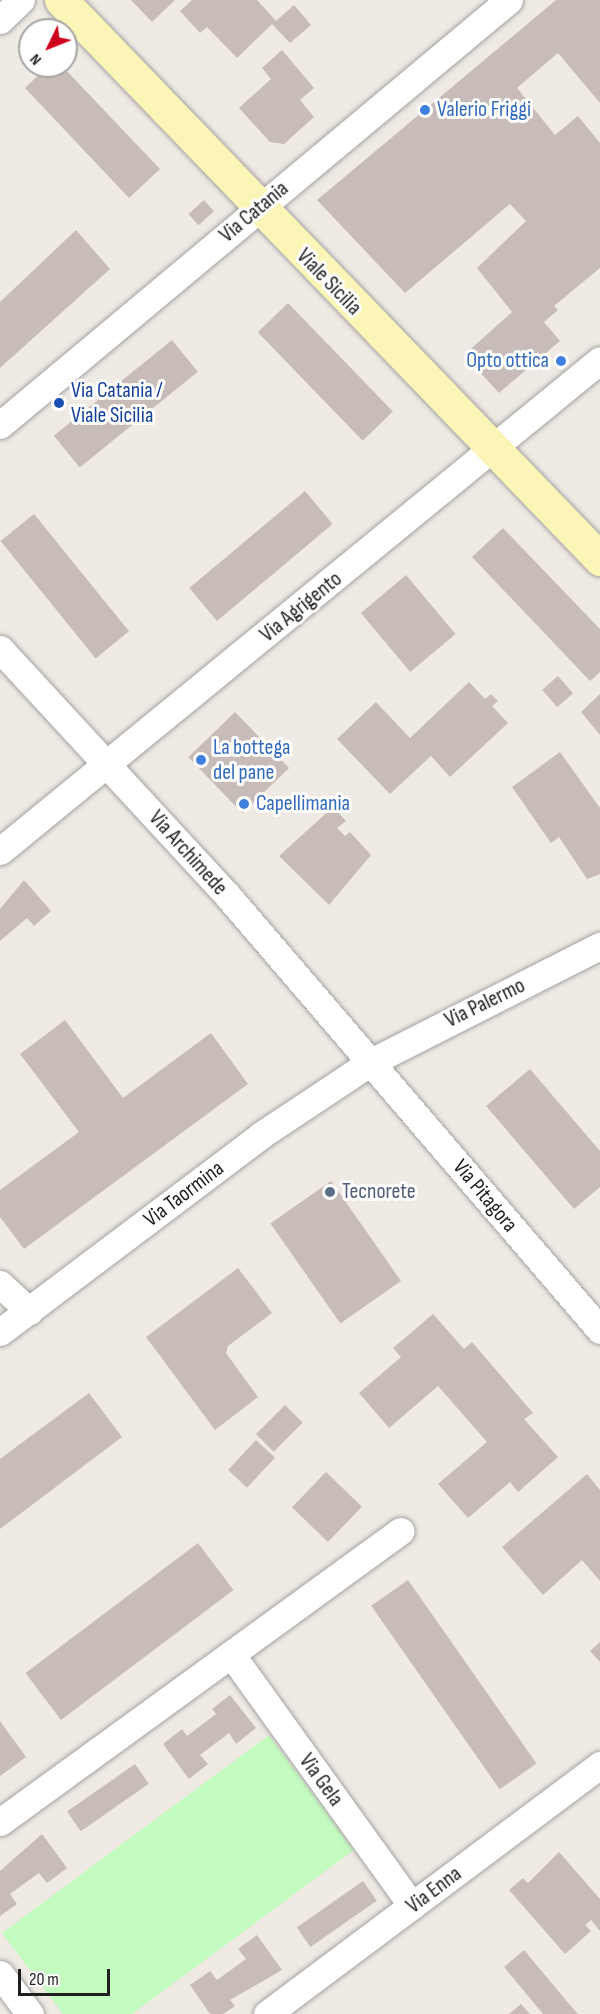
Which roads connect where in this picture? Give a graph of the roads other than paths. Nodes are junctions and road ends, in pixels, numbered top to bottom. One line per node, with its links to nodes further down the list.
1 (21, 0): 4 (street)
2 (61, 0): 5 (street, Viale Sicilia)
3 (509, 0): 5 (street, Via Catania)
4 (0, 20)
5 (258, 208): 7 (street, Via Catania); 8 (street, Viale Sicilia)
6 (600, 360): 8 (street, Via Agrigento)
7 (0, 426)
8 (493, 451): 9 (street, Viale Sicilia); 11 (street, Via Agrigento)
9 (600, 559)
10 (0, 648): 11 (street, Via Archimede)
11 (107, 764): 12 (street, Via Agrigento); 14 (street, Via Archimede)
12 (0, 851)
13 (600, 946): 14 (street, Via Palermo)
14 (371, 1062): 16 (street, Via Taormina); 17 (street, Via Pitagora)
15 (0, 1284): 16 (street)
16 (30, 1311): 18 (street, Via Taormina)
17 (600, 1330)
18 (0, 1332)
19 (401, 1531): 20 (street)
20 (231, 1654): 22 (street); 23 (street, Via Gela)
21 (600, 1765): 23 (street, Via Enna)
22 (0, 1822)
23 (412, 1906): 26 (street, Via Enna)
24 (0, 1974): 25 (street)
25 (30, 2014)
26 (267, 2014)

